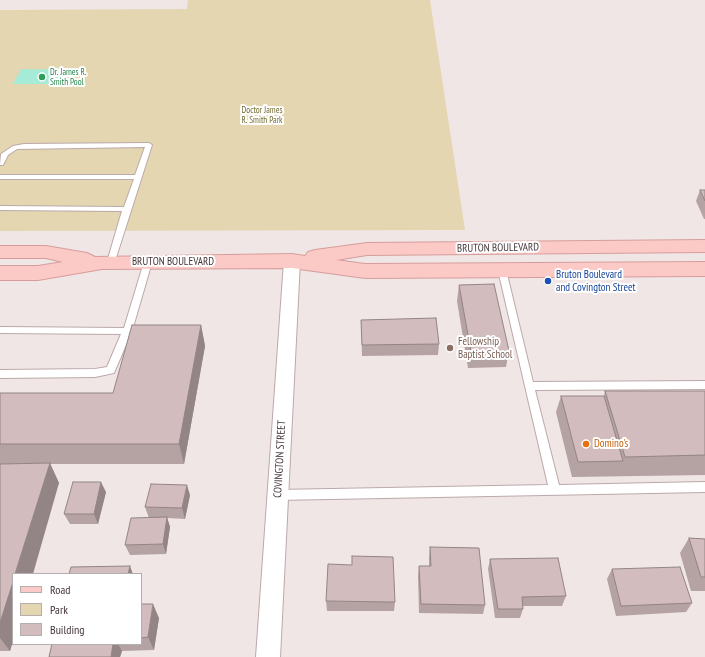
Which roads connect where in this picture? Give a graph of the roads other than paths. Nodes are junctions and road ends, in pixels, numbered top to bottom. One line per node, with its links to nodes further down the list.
1 (0, 163): 3 (lane)
2 (0, 177): 3 (lane)
3 (138, 177): 5 (lane)
4 (0, 208): 5 (lane)
5 (127, 209): 10 (lane)
6 (705, 246): 7 (street, BRUTON BOULEVARD)
7 (552, 247): 9 (street, BRUTON BOULEVARD); 14 (street)
8 (0, 252): 10 (street, BRUTON BOULEVARD)
9 (292, 261): 11 (street, BRUTON BOULEVARD); 13 (street, BRUTON BOULEVARD); 23 (street, COVINGTON STREET)
10 (106, 262): 11 (street, BRUTON BOULEVARD); 15 (street, BRUTON BOULEVARD)
11 (148, 262): 17 (lane)
12 (705, 269): 14 (street, BRUTON BOULEVARD)
13 (502, 270): 14 (street, BRUTON BOULEVARD); 20 (lane)
14 (558, 270)
15 (0, 273)
16 (0, 330): 17 (lane)
17 (127, 331): 18 (lane)
18 (0, 374)
19 (705, 385): 20 (lane)
20 (529, 386): 22 (lane)
21 (705, 487): 22 (lane)
22 (555, 490): 23 (lane)
23 (277, 495): 24 (street, COVINGTON STREET)
24 (268, 657)

